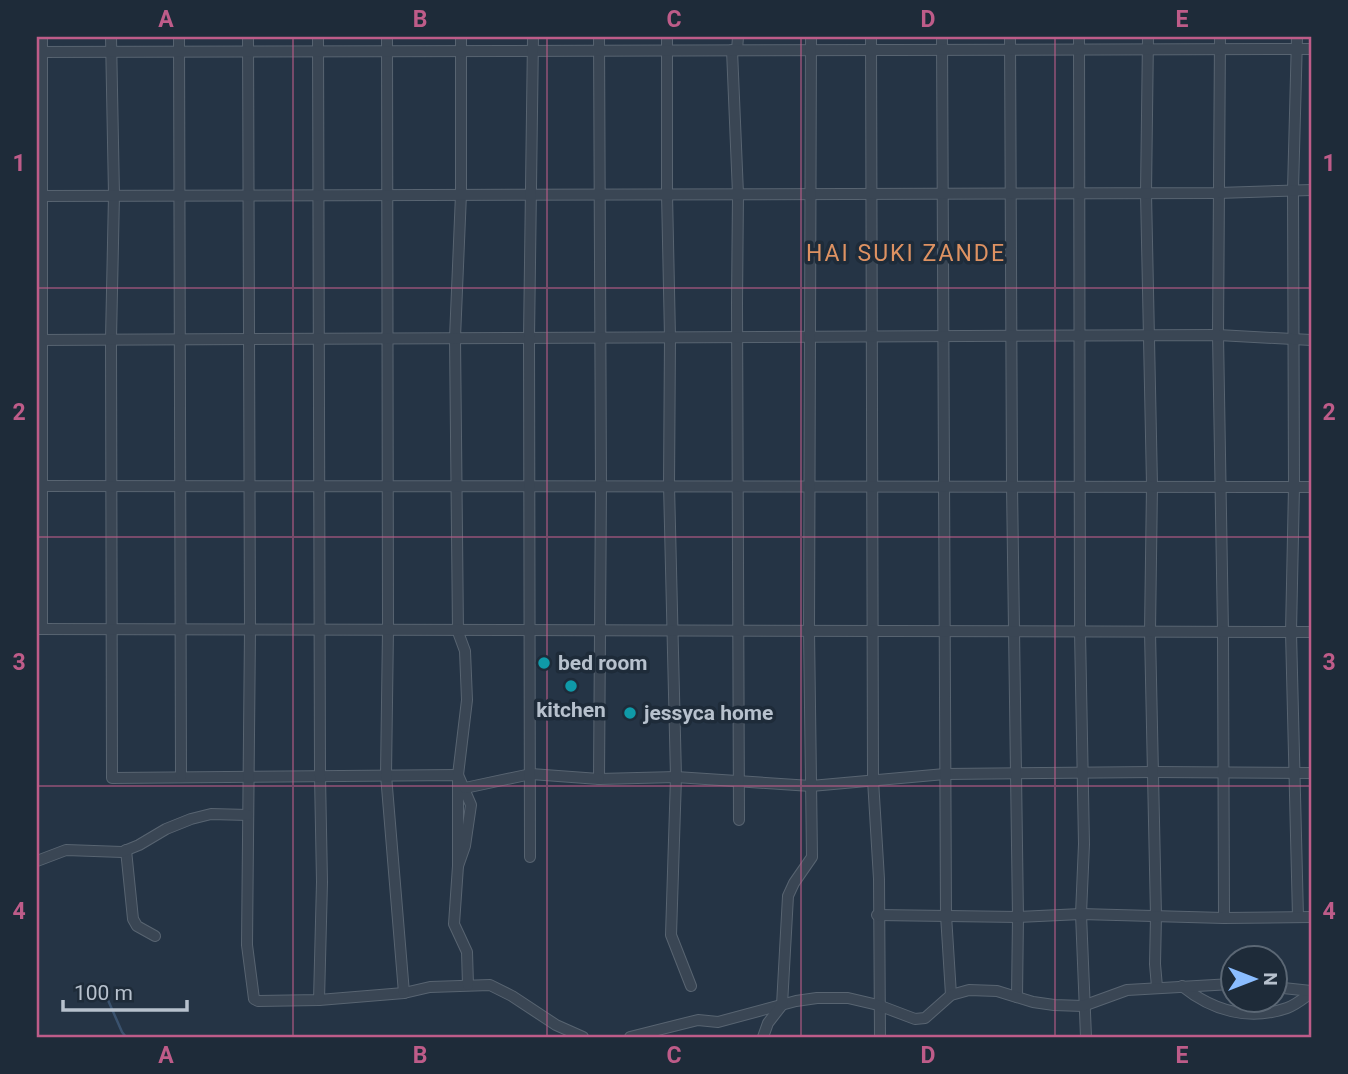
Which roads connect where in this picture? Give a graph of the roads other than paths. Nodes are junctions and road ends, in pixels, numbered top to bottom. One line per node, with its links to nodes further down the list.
1 (41, 37): 38 (street)
2 (111, 37): 39 (street)
3 (179, 37): 33 (street)
4 (248, 37): 34 (street)
5 (318, 37): 35 (street)
6 (387, 37): 36 (street)
7 (461, 37): 37 (street)
8 (533, 37): 28 (street)
9 (600, 37): 29 (street)
10 (667, 37): 30 (street)
11 (737, 37): 31 (street)
12 (811, 37): 20 (street)
13 (871, 37): 32 (street)
14 (942, 37): 23 (street)
15 (1010, 37): 24 (street)
16 (1079, 37): 25 (street)
17 (1148, 37): 26 (street)
18 (1220, 37): 21 (street)
19 (1297, 37): 22 (street)
20 (811, 48): 31 (street); 32 (street); 52 (street)
21 (1219, 48): 22 (street); 26 (street); 46 (street)
22 (1297, 48): 27 (street); 40 (street)
23 (942, 49): 24 (street); 32 (street); 42 (street)
24 (1010, 49): 25 (street); 43 (street)
25 (1079, 49): 26 (street); 44 (street)
26 (1148, 49): 45 (street)
27 (1311, 49)
28 (531, 50): 29 (street); 37 (street); 48 (street)
29 (600, 50): 30 (street); 49 (street)
30 (668, 50): 31 (street); 50 (street)
31 (734, 50): 51 (street)
32 (871, 50): 53 (street)
33 (179, 51): 34 (street); 39 (street); 55 (street)
34 (248, 51): 35 (street); 56 (street)
35 (318, 51): 36 (street); 57 (street)
36 (387, 51): 37 (street); 58 (street)
37 (461, 51): 47 (street)
38 (39, 52): 39 (street); 59 (street)
39 (111, 52): 54 (street)
40 (1293, 190): 41 (street); 46 (street); 78 (street)
41 (1311, 190)
42 (942, 193): 43 (street); 53 (street); 63 (street)
43 (1011, 193): 44 (street); 64 (street)
44 (1078, 193): 45 (street); 65 (street)
45 (1146, 193): 46 (street); 60 (street)
46 (1218, 193): 61 (street)
47 (461, 194): 48 (street); 58 (street); 70 (street)
48 (530, 194): 49 (street); 71 (street)
49 (600, 194): 50 (street); 72 (street)
50 (667, 194): 51 (street); 66 (street)
51 (738, 194): 52 (street); 67 (street)
52 (809, 194): 53 (street); 68 (street)
53 (872, 194): 62 (street)
54 (114, 195): 55 (street); 59 (street); 77 (street)
55 (181, 195): 56 (street); 73 (street)
56 (249, 195): 57 (street); 74 (street)
57 (318, 195): 58 (street); 75 (street)
58 (387, 195): 69 (street)
59 (39, 196): 76 (street)
60 (1149, 335): 61 (street); 65 (street); 88 (street)
61 (1218, 335): 78 (street); 96 (street)
62 (872, 336): 63 (street); 68 (street); 84 (street)
63 (942, 336): 64 (street); 85 (street)
64 (1012, 336): 65 (street); 86 (street)
65 (1078, 336): 87 (street)
66 (670, 337): 67 (street); 72 (street); 82 (street)
67 (737, 337): 68 (street); 83 (street)
68 (810, 337): 95 (street)
69 (387, 338): 70 (street); 75 (street); 94 (street)
70 (455, 338): 71 (street); 97 (street)
71 (530, 338): 72 (street); 80 (street)
72 (599, 338): 81 (street)
73 (180, 339): 74 (street); 77 (street); 91 (street)
74 (249, 339): 75 (street); 92 (street)
75 (318, 339): 93 (street)
76 (39, 340): 77 (street); 89 (street)
77 (111, 340): 90 (street)
78 (1293, 340): 79 (street); 98 (street)
79 (1311, 341)
80 (531, 485): 81 (street); 97 (street); 106 (street)
81 (601, 485): 82 (street); 107 (street)
82 (669, 485): 83 (street); 108 (street)
83 (738, 485): 95 (street); 113 (street)
84 (874, 485): 85 (street); 95 (street); 110 (street)
85 (943, 485): 86 (street); 111 (street)
86 (1012, 485): 87 (street); 114 (street)
87 (1080, 485): 88 (street); 115 (street)
88 (1152, 485): 96 (street); 116 (street)
89 (40, 486): 90 (street); 100 (street)
90 (112, 486): 91 (street); 101 (street)
91 (181, 486): 92 (street); 102 (street)
92 (250, 486): 93 (street); 103 (street)
93 (319, 486): 94 (street); 104 (street)
94 (388, 486): 97 (street); 105 (street)
95 (809, 486): 109 (street)
96 (1222, 486): 98 (street); 117 (street)
97 (458, 487): 112 (street)
98 (1294, 487): 99 (street); 118 (street)
99 (1311, 487)
100 (40, 629): 101 (street)
101 (112, 630): 102 (street); 132 (street)
102 (181, 630): 103 (street); 132 (street)
103 (250, 630): 104 (street); 127 (street)
104 (319, 630): 105 (street); 131 (street)
105 (388, 630): 112 (street); 128 (street)
106 (531, 631): 107 (street); 112 (street); 130 (street)
107 (598, 631): 108 (street); 134 (street)
108 (672, 631): 113 (street); 133 (street)
109 (809, 631): 110 (street); 113 (street); 137 (street)
110 (872, 631): 111 (street); 135 (street)
111 (945, 631): 114 (street); 124 (street)
112 (458, 632): 129 (street)
113 (740, 632): 136 (street)
114 (1014, 632): 115 (street); 121 (street)
115 (1080, 632): 116 (street); 125 (street)
116 (1150, 632): 117 (street); 120 (street)
117 (1223, 632): 118 (street); 122 (street)
118 (1291, 632): 119 (street); 126 (street)
119 (1311, 632)
120 (1154, 772): 122 (street); 125 (street); 148 (street)
121 (1017, 773): 124 (street); 125 (street); 149 (street)
122 (1222, 773): 126 (street); 152 (street)
123 (1311, 773): 126 (street)
124 (945, 774): 135 (street); 147 (street)
125 (1082, 774): 145 (street)
126 (1296, 774): 150 (street)
127 (247, 775): 131 (street); 132 (street); 139 (street)
128 (386, 775): 129 (street); 131 (street); 161 (street)
129 (458, 775): 138 (street); 144 (street)
130 (531, 775): 134 (street); 138 (street); 142 (street)
131 (320, 776): 164 (street)
132 (181, 777)
133 (676, 777): 134 (street); 136 (street); 156 (street)
134 (599, 779)
135 (873, 780): 137 (street); 146 (street)
136 (741, 782): 137 (street); 140 (street)
137 (811, 786): 165 (street)
138 (465, 788): 144 (street)
139 (248, 815): 141 (street); 164 (street)
140 (739, 820)
141 (126, 850): 143 (street); 153 (street)
142 (530, 857)
143 (37, 861)
144 (458, 866): 154 (street)
145 (1082, 914): 148 (street); 149 (street); 167 (street)
146 (877, 915): 147 (street); 166 (street)
147 (946, 915): 149 (street); 162 (street)
148 (1156, 916): 152 (street); 158 (street)
149 (1018, 917): 163 (street)
150 (1298, 917): 151 (street); 152 (street)
151 (1311, 917)
152 (1224, 918)
153 (155, 936)
154 (468, 985): 161 (street); 168 (street)
155 (1218, 985): 157 (street)
156 (691, 986)
157 (1182, 986): 158 (street); 160 (street)
158 (1157, 987): 167 (street)
159 (1288, 989): 160 (street)
160 (1311, 992)
161 (404, 993): 164 (street)
162 (951, 995): 163 (street); 166 (street)
163 (1017, 997): 167 (street)
164 (319, 1000)
165 (782, 1005): 166 (street); 169 (street); 170 (street)
166 (878, 1005): 171 (street)
167 (1083, 1006): 172 (street)
168 (583, 1037)
169 (630, 1037)
170 (763, 1037)
171 (880, 1037)
172 (1086, 1037)

